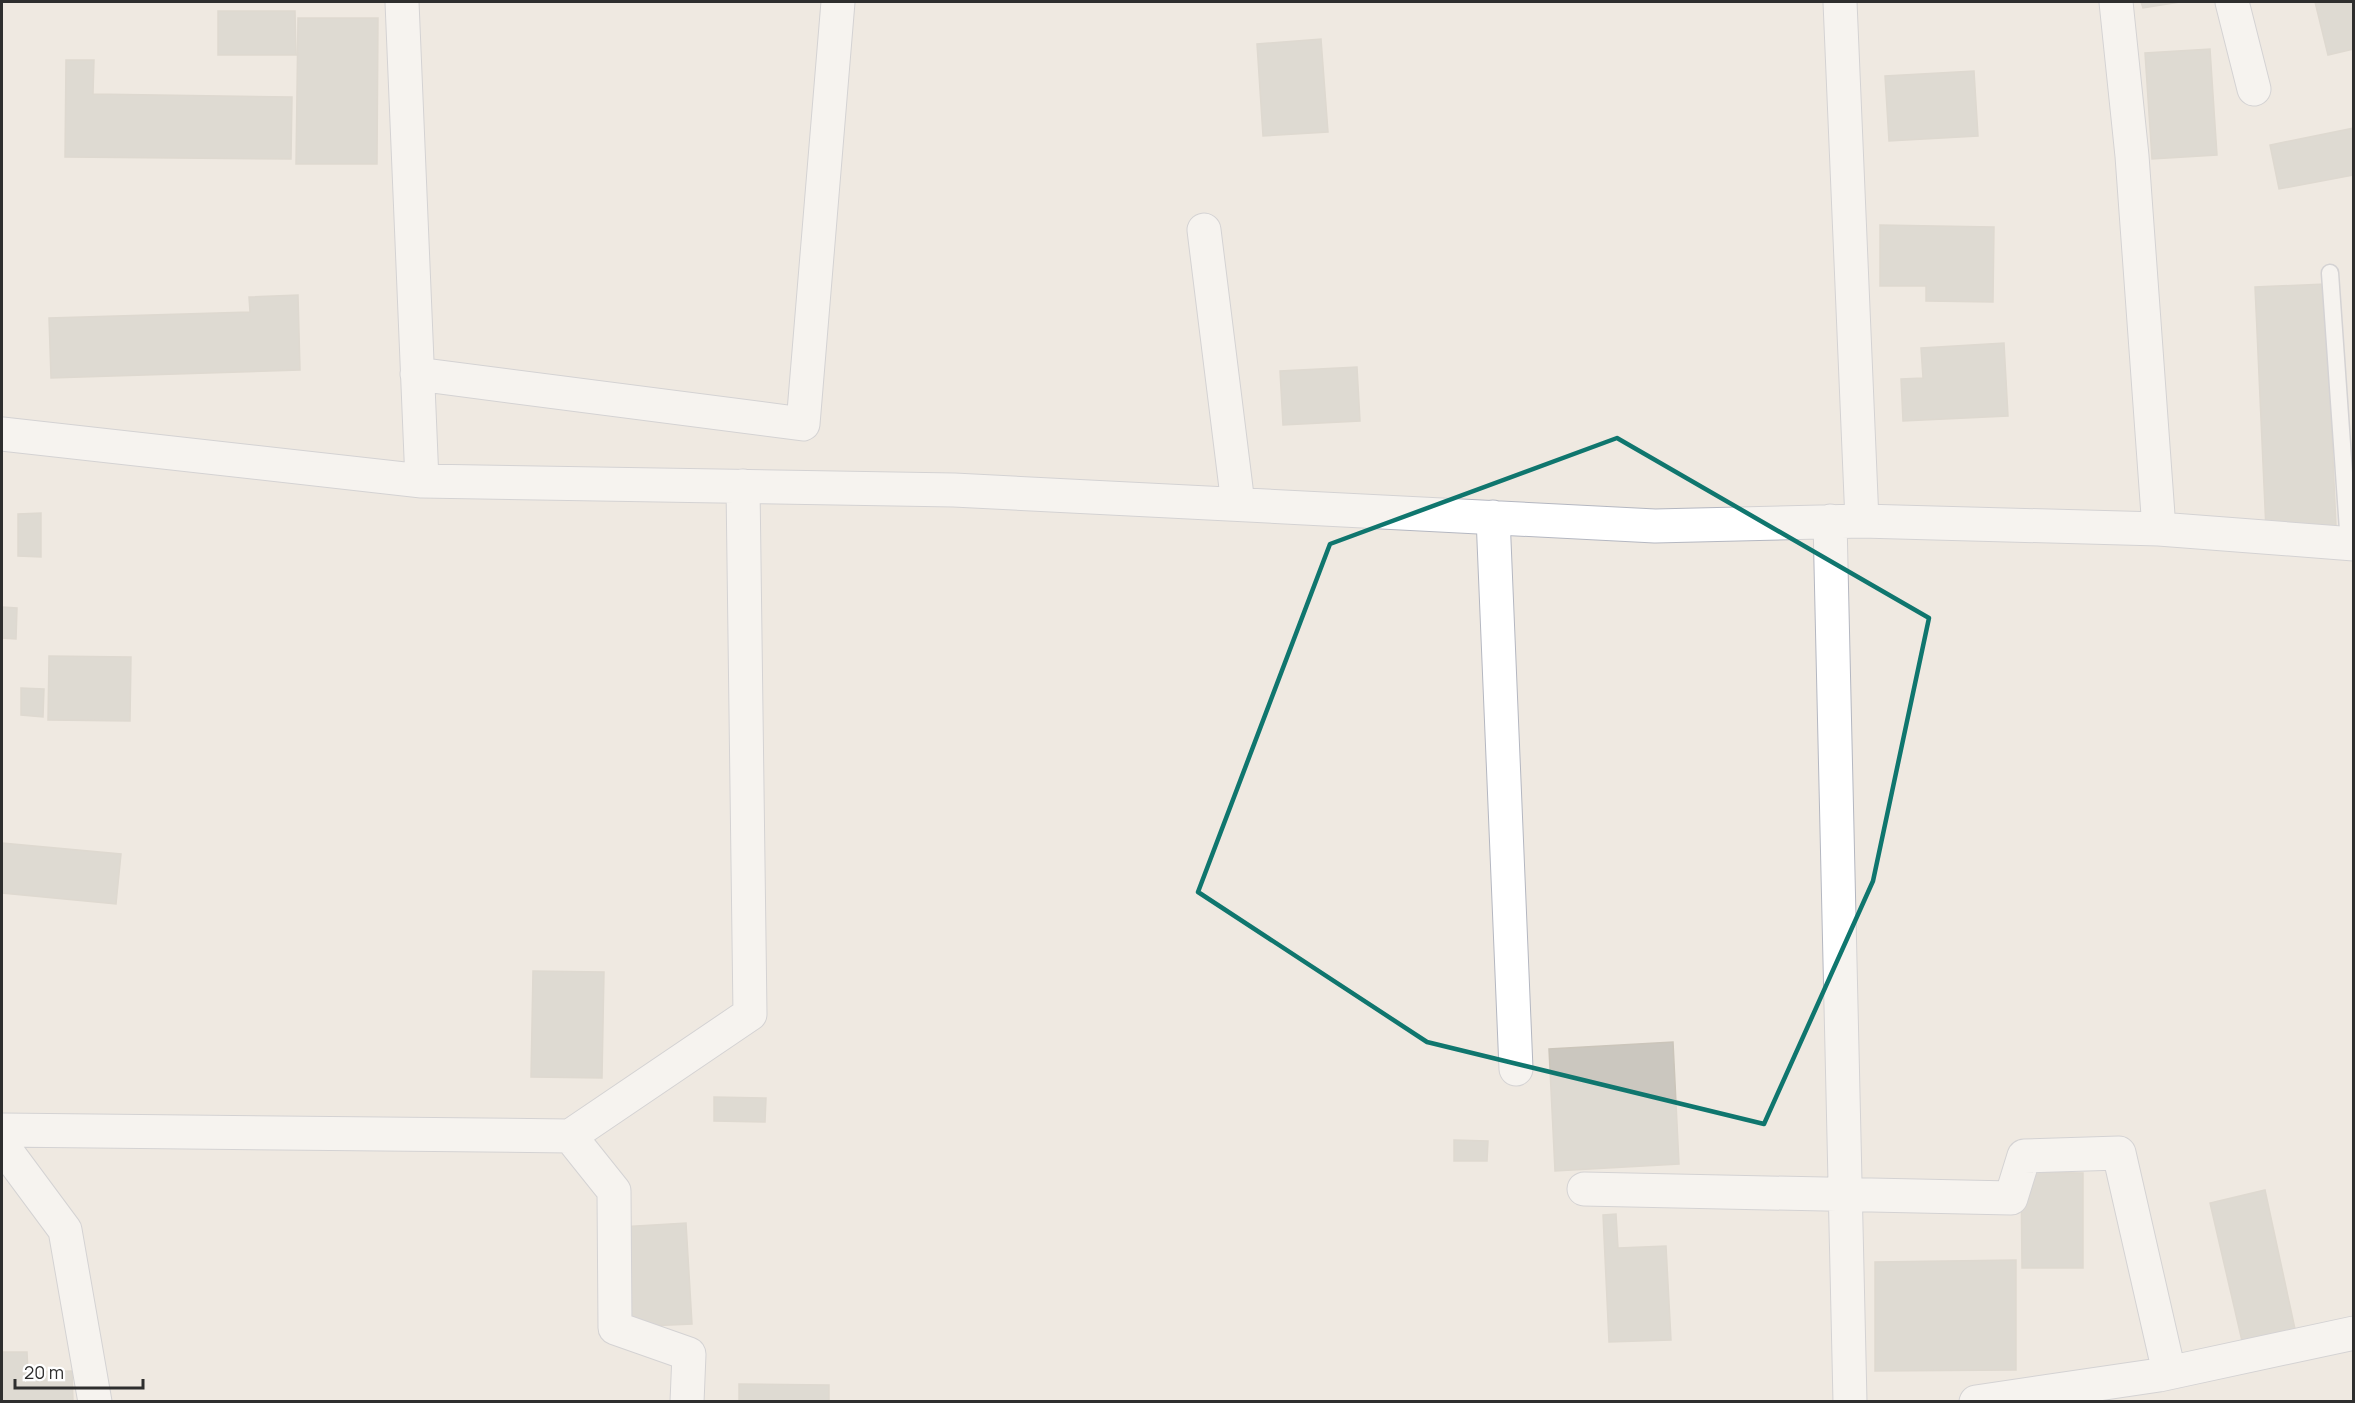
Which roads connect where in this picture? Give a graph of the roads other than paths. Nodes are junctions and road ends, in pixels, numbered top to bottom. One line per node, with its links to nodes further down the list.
1 (402, 2): 9 (street)
2 (838, 2): 9 (street)
3 (1840, 2): 16 (street)
4 (2116, 2): 17 (street)
5 (2232, 2): 6 (street)
6 (2254, 89)
7 (1204, 230): 13 (street)
8 (2330, 273): 18 (lane)
9 (417, 374): 11 (street)
10 (2, 434): 11 (street)
11 (422, 481): 12 (street)
12 (743, 486): 13 (street); 21 (street)
13 (1238, 504): 14 (street)
14 (1493, 517): 15 (street); 19 (street)
15 (1830, 521): 16 (street); 24 (street)
16 (1862, 521): 17 (street)
17 (2159, 529): 18 (street)
18 (2351, 544)
19 (1516, 1069)
20 (2, 1130): 21 (street)
21 (570, 1136): 28 (street)
22 (2, 1145): 27 (street)
23 (1584, 1189): 24 (street)
24 (1846, 1195): 26 (street); 29 (street)
25 (2354, 1333): 26 (street)
26 (2169, 1372): 30 (street)
27 (95, 1401)
28 (687, 1401)
29 (1850, 1401)
30 (1976, 1401)

